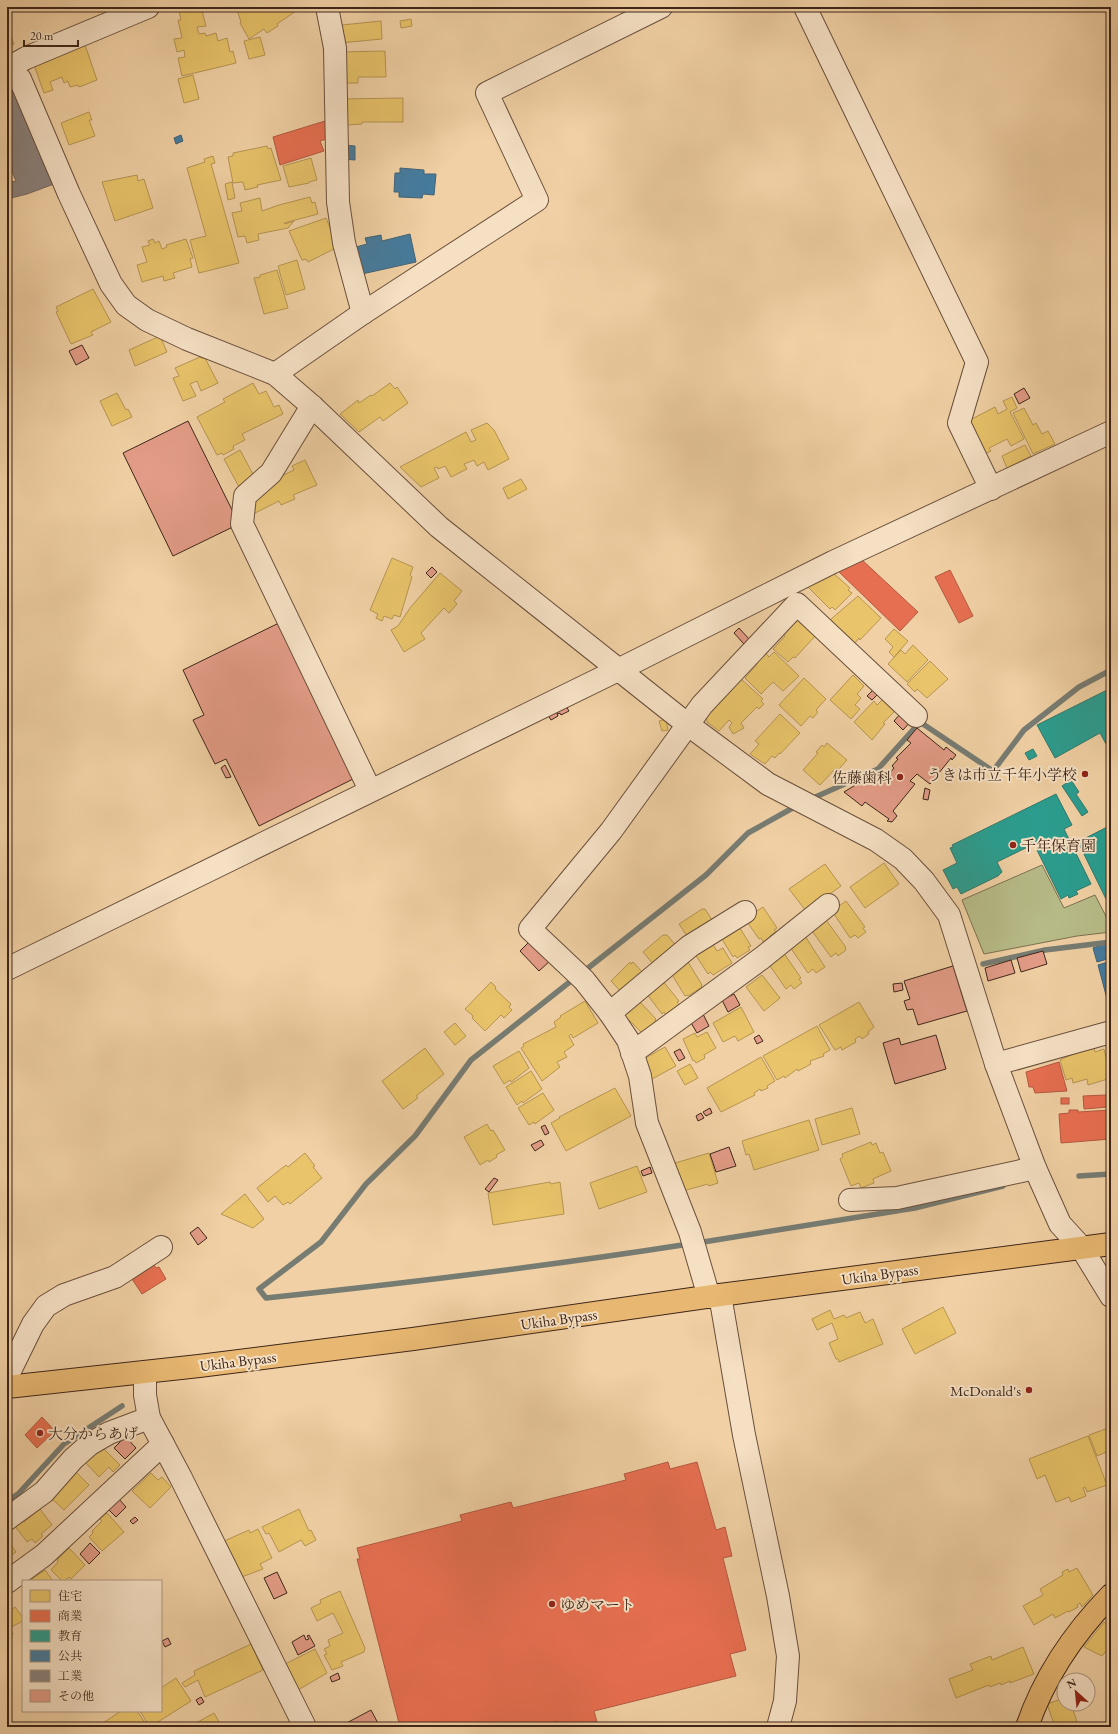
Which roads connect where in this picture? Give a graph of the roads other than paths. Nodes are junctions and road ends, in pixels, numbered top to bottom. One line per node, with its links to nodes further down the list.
1 (148, 7): 5 (street)
2 (326, 7): 6 (street)
3 (660, 7): 6 (street)
4 (805, 7): 10 (street)
5 (9, 70): 7 (street)
6 (363, 313): 7 (street)
7 (275, 374): 8 (street)
8 (312, 406): 11 (street); 14 (street)
9 (1111, 432): 10 (street)
10 (991, 489): 11 (street)
11 (620, 670): 13 (street); 14 (street)
12 (916, 716): 13 (street)
13 (687, 724): 18 (street); 21 (street)
14 (370, 790): 17 (street)
15 (828, 905): 20 (street)
16 (745, 912): 18 (street)
17 (7, 970)
18 (610, 1012): 20 (street)
19 (1111, 1032): 21 (street)
20 (632, 1053): 27 (street)
21 (996, 1064): 22 (street)
22 (1035, 1168): 23 (street); 26 (street)
23 (850, 1200)
24 (1111, 1244): 26 (main road, Ukiha Bypass)
25 (161, 1247): 30 (street)
26 (1082, 1247): 27 (main road, Ukiha Bypass); 28 (street)
27 (715, 1296): 29 (main road, Ukiha Bypass); 38 (street)
28 (1111, 1296)
29 (145, 1372): 31 (main road, Ukiha Bypass); 32 (street)
30 (7, 1377)
31 (7, 1387)
32 (149, 1418): 33 (street); 34 (street)
33 (163, 1444): 35 (street); 37 (street)
34 (7, 1519)
35 (7, 1582)
36 (1111, 1595): 39 (main road)
37 (305, 1727)
38 (778, 1727)
39 (1027, 1727)

